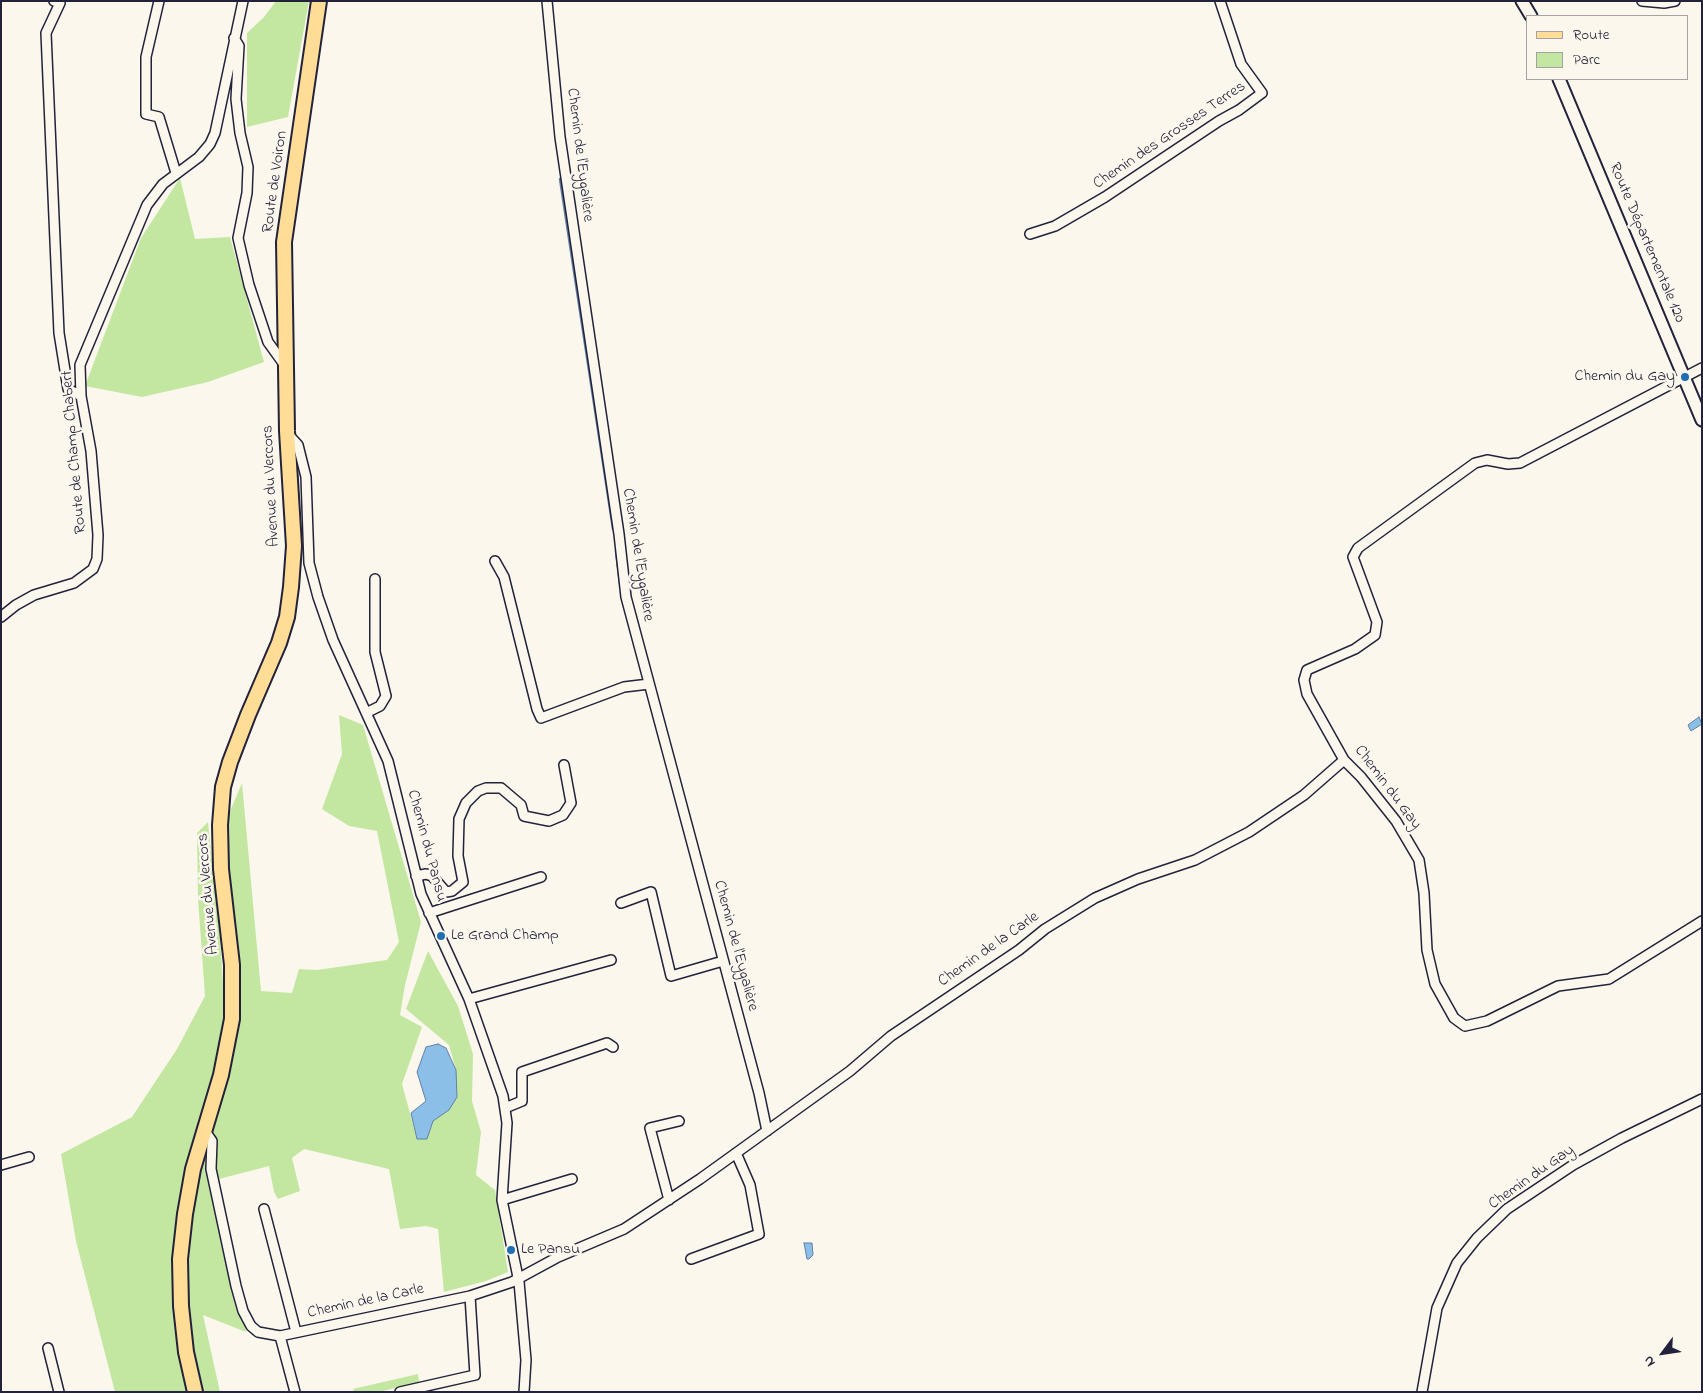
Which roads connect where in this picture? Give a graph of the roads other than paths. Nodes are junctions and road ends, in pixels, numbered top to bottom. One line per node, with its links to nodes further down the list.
1 (54, 1): 18 (street)
2 (159, 1): 13 (street)
3 (243, 1): 11 (street, Route de Champ Chabert)
4 (319, 1): 15 (main road, Route de Voiron)
5 (547, 1): 24 (street, Chemin de l'Eygalière)
6 (1220, 1): 14 (street, Chemin des Grosses Terres)
7 (1522, 1): 10 (street)
8 (1642, 1): 9 (street)
9 (1675, 1)
10 (1530, 15)
11 (234, 38): 13 (street, Route de Champ Chabert); 15 (street)
12 (1559, 80): 17 (street, Route Départementale 120)
13 (176, 173): 18 (street, Route de Champ Chabert)
14 (1030, 234)
15 (287, 368): 20 (main road, Avenue du Vercors)
16 (1702, 368): 17 (street)
17 (1685, 377): 19 (street, Route Départementale 120); 26 (street, Chemin du Gay)
18 (81, 396): 23 (street, Route de Champ Chabert)
19 (1702, 420)
20 (287, 431): 25 (street, Chemin du Pansu); 40 (main road, Avenue du Vercors)
21 (495, 562): 24 (street)
22 (375, 579): 25 (street)
23 (1, 617)
24 (649, 684): 34 (street, Chemin de l'Eygalière)
25 (368, 712): 28 (street, Chemin du Pansu)
26 (1344, 760): 32 (street, Chemin du Gay); 41 (street, Chemin de la Carle)
27 (564, 764): 28 (street)
28 (416, 876): 31 (street, Chemin du Pansu)
29 (541, 877): 31 (street)
30 (620, 903): 34 (street)
31 (429, 913): 35 (street, Chemin du Pansu)
32 (1702, 921)
33 (611, 960): 35 (street)
34 (723, 961): 41 (street, Chemin de l'Eygalière)
35 (470, 999): 38 (street, Chemin du Pansu)
36 (613, 1047): 38 (street)
37 (1702, 1099): 60 (street, Chemin du Gay)
38 (505, 1108): 46 (street, Chemin du Pansu)
39 (679, 1121): 47 (street)
40 (205, 1131): 53 (street, Chemin de la Carle); 56 (main road, Avenue du Vercors)
41 (767, 1131): 42 (street, Chemin de la Carle)
42 (736, 1153): 47 (street, Chemin de la Carle); 49 (street)
43 (28, 1157): 44 (street)
44 (1, 1165)
45 (572, 1179): 46 (street)
46 (502, 1200): 50 (street, Chemin du Pansu)
47 (669, 1200): 50 (street, Chemin de la Carle)
48 (264, 1209): 52 (street)
49 (691, 1258)
50 (518, 1279): 51 (street, Chemin de la Carle); 59 (street, Chemin du Pansu)
51 (470, 1296): 52 (street, Chemin de la Carle); 58 (street)
52 (296, 1332): 53 (street, Chemin de la Carle)
53 (280, 1336): 57 (street)
54 (48, 1348): 55 (street)
55 (59, 1392)
56 (195, 1392)
57 (295, 1392)
58 (400, 1392)
59 (524, 1392)
60 (1422, 1392)

